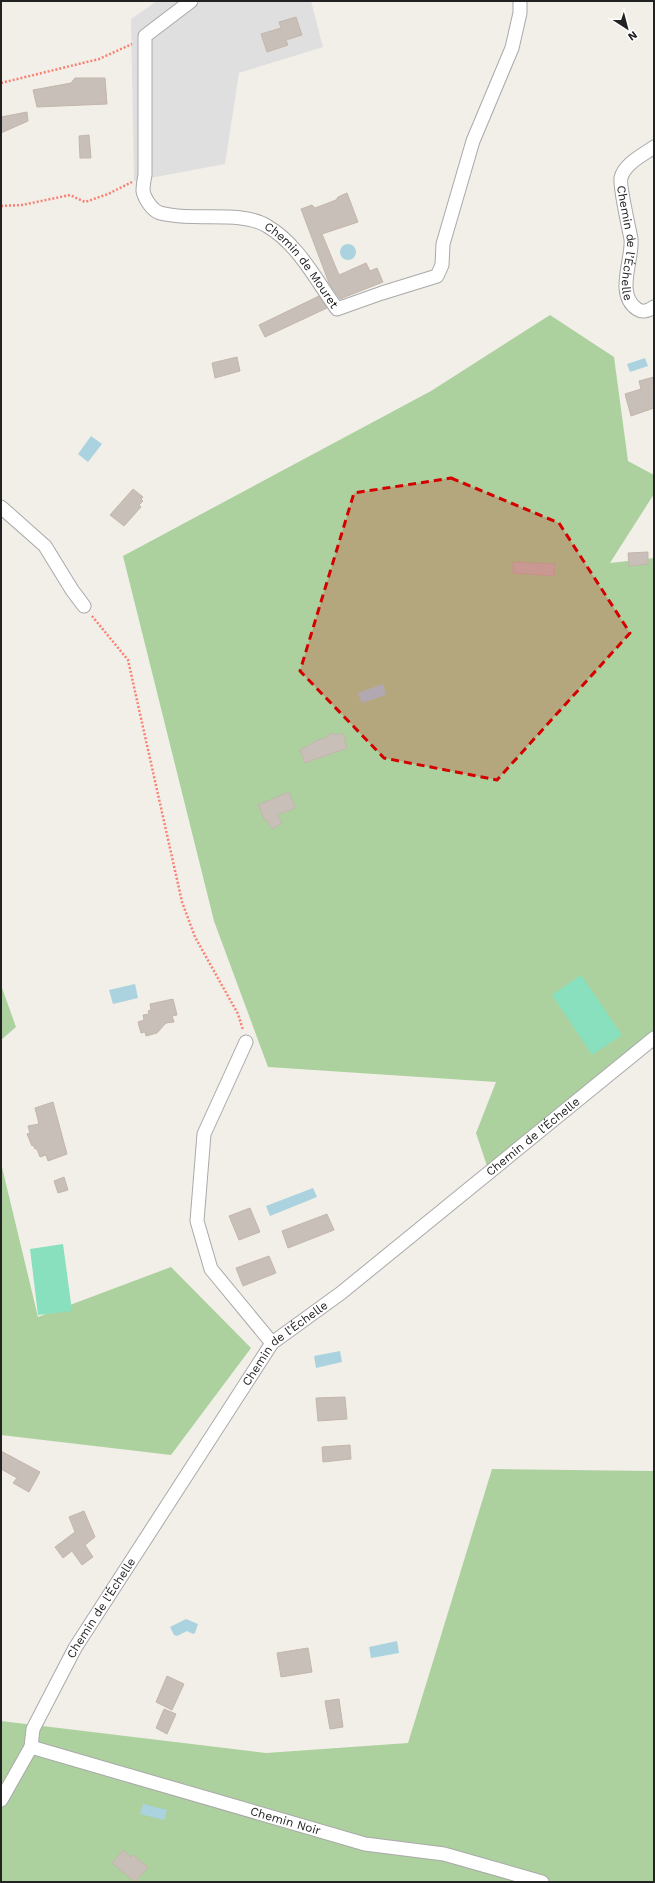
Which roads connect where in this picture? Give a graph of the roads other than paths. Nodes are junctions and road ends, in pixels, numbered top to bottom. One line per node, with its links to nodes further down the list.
1 (191, 1): 2 (street, Chemin de Mouret)
2 (520, 1)
3 (654, 148): 4 (street, Chemin de l’Échelle)
4 (654, 307)
5 (1, 507): 6 (street)
6 (84, 606)
7 (654, 1038): 9 (street, Chemin de l’Échelle)
8 (246, 1042): 9 (street)
9 (272, 1343): 10 (street, Chemin de l’Échelle)
10 (31, 1747): 11 (street); 12 (street, Chemin Noir)
11 (1, 1800)
12 (542, 1882)

